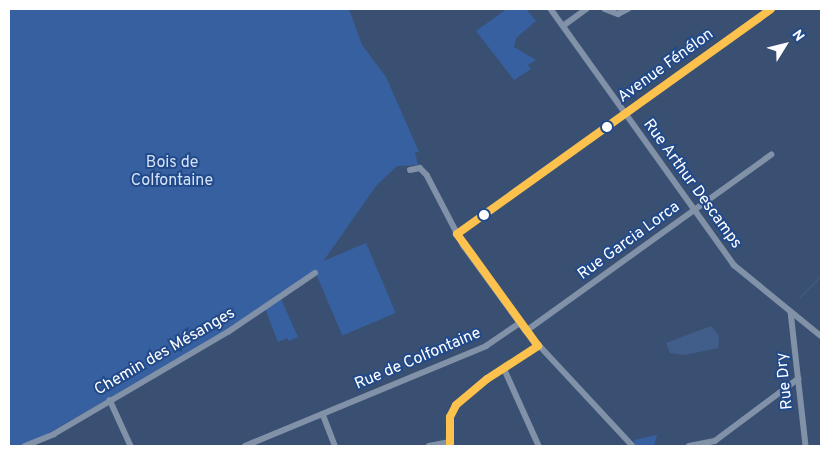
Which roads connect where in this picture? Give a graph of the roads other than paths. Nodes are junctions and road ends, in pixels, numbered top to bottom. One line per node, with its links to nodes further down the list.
1 (551, 9): 6 (street, Rue Arthur Descamps)
2 (586, 9): 6 (street)
3 (605, 9): 4 (street)
4 (628, 9)
5 (771, 9): 7 (street, Avenue Fénélon)
6 (563, 26): 7 (street, Rue Arthur Descamps)
7 (624, 114): 10 (street, Rue Arthur Descamps); 11 (street, Avenue Fénélon)
8 (771, 155): 10 (street, Rue Garcia Lorca)
9 (410, 170): 11 (street)
10 (695, 210): 13 (street, Rue Arthur Descamps); 15 (street, Rue Garcia Lorca)
11 (457, 234): 14 (street)
12 (315, 273): 20 (street, Chemin des Mésanges)
13 (791, 312): 16 (street, Rue Arthur Descamps); 19 (street, Rue Dry)
14 (520, 323): 15 (street); 21 (street, Rue de Colfontaine)
15 (526, 331): 17 (street)
16 (821, 336)
17 (538, 346): 18 (street); 29 (street)
18 (504, 368): 22 (street); 28 (street)
19 (798, 379): 30 (street); 31 (street, Rue Dry)
20 (110, 400): 23 (street, Chemin des Mésanges); 24 (street)
21 (323, 414): 25 (street, Rue de Colfontaine); 26 (street)
22 (450, 444): 27 (street)
23 (25, 446)
24 (131, 446)
25 (245, 446)
26 (335, 446)
27 (429, 446)
28 (539, 446)
29 (633, 446)
30 (689, 446)
31 (806, 446)

